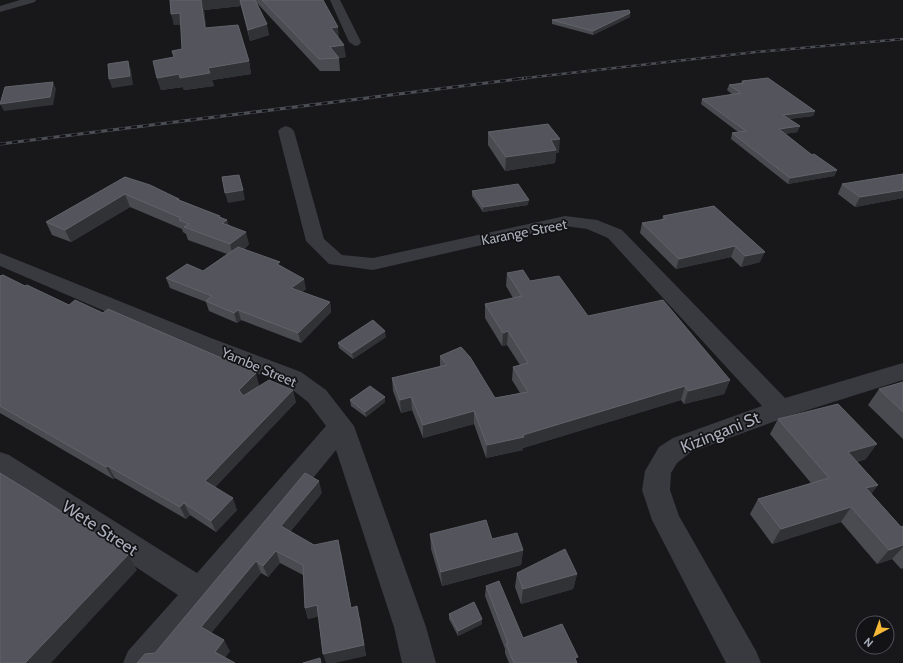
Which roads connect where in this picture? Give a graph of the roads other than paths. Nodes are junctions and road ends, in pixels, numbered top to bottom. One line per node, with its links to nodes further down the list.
1 (31, 0): 3 (street)
2 (335, 0): 4 (street)
3 (0, 9)
4 (355, 42)
5 (286, 130): 8 (street, Karange Street)
6 (0, 259): 9 (street, Yambe Street)
7 (903, 370): 8 (street, Kizingani St)
8 (780, 408): 14 (street, Kizingani St)
9 (341, 426): 11 (street); 13 (street, Yambe Street)
10 (0, 463): 11 (street, Wete Street)
11 (200, 592): 12 (street)
12 (140, 663)
13 (419, 663)
14 (744, 663)

